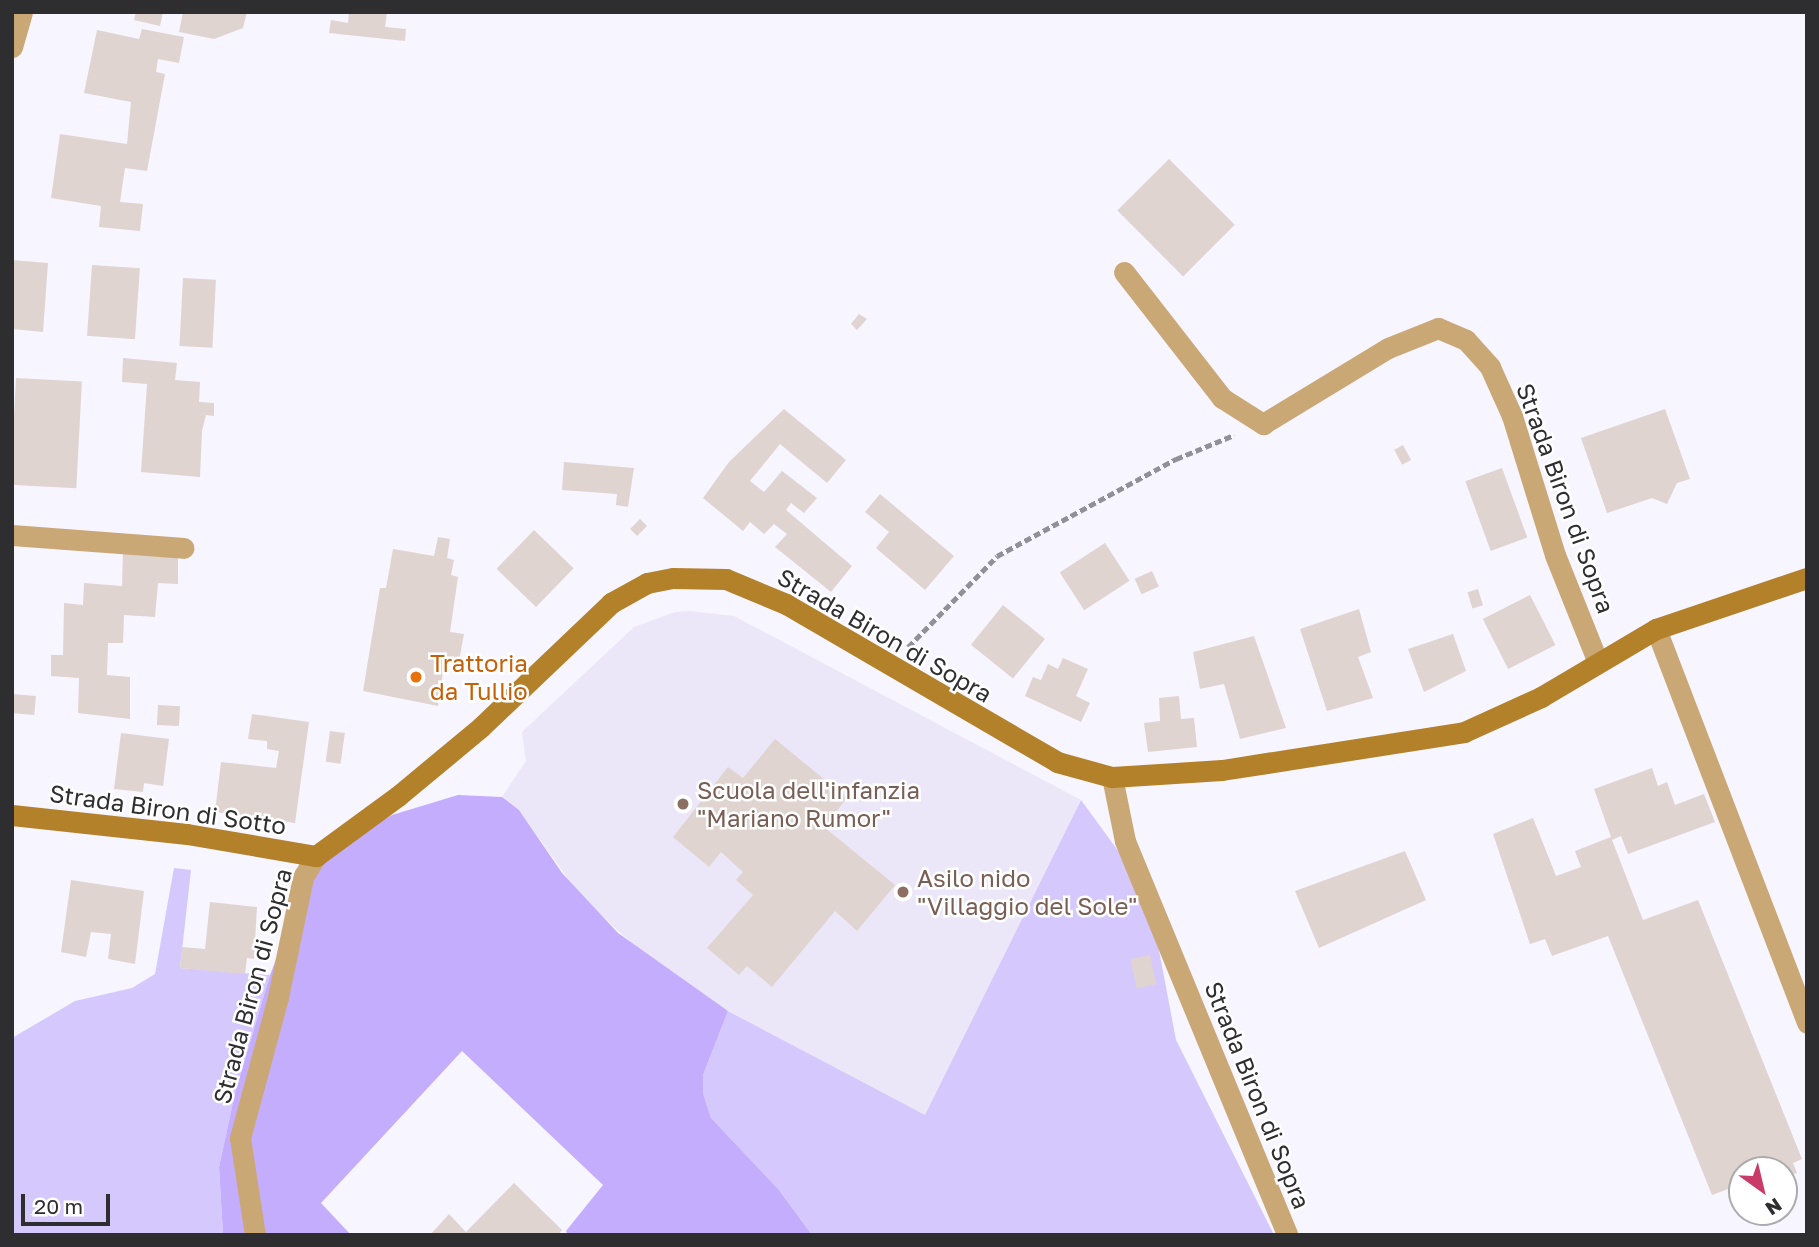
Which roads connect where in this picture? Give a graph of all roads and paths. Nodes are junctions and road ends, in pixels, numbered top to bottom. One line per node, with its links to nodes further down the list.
1 (22, 12): 2 (street)
2 (12, 47)
3 (1124, 272): 4 (street)
4 (1263, 424): 9 (street, Strada Biron di Sopra); 10 (path)
5 (12, 535): 6 (street)
6 (184, 548)
7 (1807, 578): 8 (street, Strada Biron di Sopra)
8 (1656, 629): 9 (street, Strada Biron di Sopra); 14 (street)
9 (1597, 660): 11 (street, Strada Biron di Sopra)
10 (888, 667): 11 (street, Strada Biron di Sopra); 13 (street, Strada Biron di Sopra)
11 (1112, 777): 16 (street, Strada Biron di Sopra)
12 (12, 815): 13 (street, Strada Biron di Sotto)
13 (316, 856): 15 (street, Strada Biron di Sopra)
14 (1807, 1023)
15 (255, 1235)
16 (1287, 1235)

